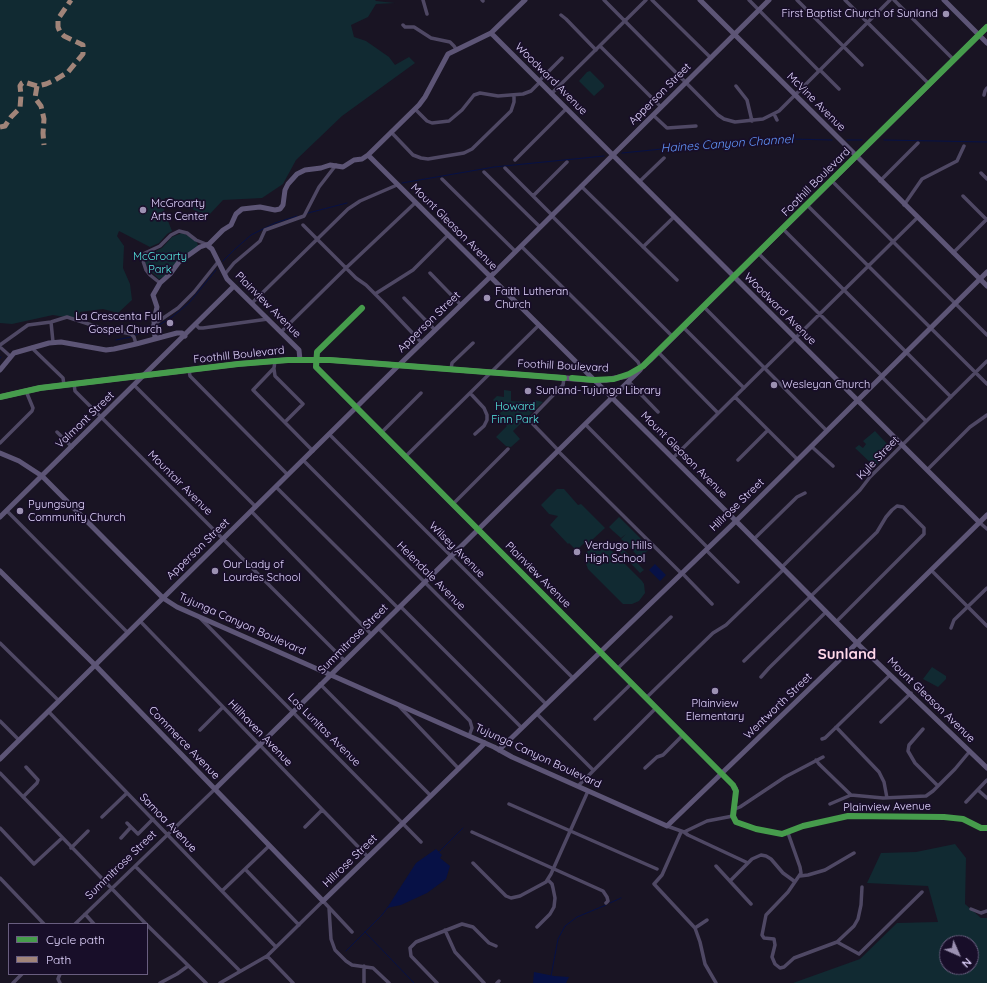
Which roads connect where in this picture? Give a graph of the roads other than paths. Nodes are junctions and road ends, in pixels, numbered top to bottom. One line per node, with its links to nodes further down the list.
1 (423, 0): 15 (street)
2 (525, 0): 21 (street)
3 (604, 0): 17 (street)
4 (646, 0): 17 (street)
5 (652, 0): 30 (street)
6 (700, 0): 22 (street, McVine Avenue)
7 (749, 0): 14 (street)
8 (770, 0): 14 (street, Apperson Street)
9 (797, 0): 26 (street)
10 (845, 0): 18 (street)
11 (890, 0): 18 (street)
12 (894, 0): 31 (street)
13 (944, 0): 23 (street)
14 (759, 10): 22 (street, Apperson Street); 33 (street)
15 (426, 14)
16 (561, 16): 28 (street)
17 (625, 21): 25 (street); 35 (street)
18 (868, 23): 26 (street); 36 (street)
19 (403, 25): 27 (street)
20 (987, 27): 23 (main road, Foothill Boulevard)
21 (491, 33): 27 (street); 34 (street, Woodward Avenue)
22 (734, 35): 30 (street, Apperson Street); 41 (street, McVine Avenue)
23 (979, 35): 24 (street); 31 (main road, Foothill Boulevard)
24 (987, 44)
25 (600, 46): 28 (street); 44 (street)
26 (844, 47): 32 (street); 33 (street)
27 (456, 50): 45 (street)
28 (596, 50): 40 (street)
29 (562, 58): 34 (street)
30 (711, 58): 35 (street, Apperson Street)
31 (954, 60): 36 (main road, Foothill Boulevard)
32 (862, 65)
33 (820, 70): 39 (street); 41 (street)
34 (539, 82): 40 (street, Woodward Avenue); 43 (street)
35 (686, 83): 44 (street, Apperson Street); 50 (street)
36 (929, 84): 57 (main road, Foothill Boulevard)
37 (736, 86): 50 (street)
38 (987, 88): 42 (street)
39 (839, 89)
40 (551, 94): 46 (street, Woodward Avenue)
41 (795, 95): 47 (street); 57 (street, McVine Avenue)
42 (984, 95)
43 (514, 96): 45 (street); 52 (street)
44 (661, 107): 48 (street, Apperson Street)
45 (415, 109): 52 (street)
46 (566, 109): 56 (street, Woodward Avenue); 59 (street)
47 (774, 114): 49 (street); 50 (street)
48 (653, 115): 51 (street); 56 (street, Apperson Street)
49 (777, 120)
50 (752, 121)
51 (696, 126)
52 (391, 132): 55 (street)
53 (918, 144): 68 (street)
54 (964, 146): 76 (street)
55 (368, 155): 61 (street); 70 (street, Mount Gleason Avenue)
56 (612, 155): 69 (street, Woodward Avenue); 71 (street, Apperson Street)
57 (856, 156): 67 (main road, Foothill Boulevard); 68 (street, McVine Avenue)
58 (664, 158): 69 (street)
59 (515, 160)
60 (567, 162): 72 (street)
61 (336, 165): 87 (street); 98 (street)
62 (505, 168): 72 (street)
63 (484, 172): 82 (street)
64 (981, 172): 66 (street)
65 (442, 179): 90 (street)
66 (987, 179)
67 (832, 180): 75 (main road, Foothill Boulevard); 86 (street)
68 (880, 181): 76 (street, McVine Avenue)
69 (639, 182): 78 (street, Woodward Avenue)
70 (397, 185): 74 (street, Mount Gleason Avenue); 85 (street)
71 (581, 186): 77 (street, Apperson Street); 89 (street)
72 (533, 196): 77 (street)
73 (964, 196): 80 (street)
74 (415, 203): 84 (street, Mount Gleason Avenue); 95 (street)
75 (807, 205): 83 (main road, Foothill Boulevard); 94 (street)
76 (904, 205): 79 (street, McVine Avenue)
77 (552, 215): 82 (street, Apperson Street); 127 (street)
78 (674, 217): 89 (street); 100 (street, Woodward Avenue)
79 (918, 218): 86 (street); 92 (street, McVine Avenue)
80 (987, 219): 92 (street)
81 (303, 225): 85 (street)
82 (540, 227): 88 (street, Apperson Street)
83 (782, 229): 91 (main road, Foothill Boulevard); 106 (street)
84 (448, 235): 99 (street, Mount Gleason Avenue); 107 (street)
85 (317, 238): 95 (street); 109 (street)
86 (893, 242): 94 (street); 110 (street)
87 (207, 245): 93 (street, Plainview Avenue); 103 (street); 103 (street)
88 (521, 246): 90 (street, Apperson Street); 145 (street)
89 (643, 247): 102 (street)
90 (515, 251): 99 (street, Apperson Street)
91 (758, 253): 100 (main road, Foothill Boulevard); 114 (street)
92 (953, 253): 101 (street, McVine Avenue)
93 (218, 262): 98 (street, Plainview Avenue); 117 (street)
94 (869, 266): 106 (street); 121 (street)
95 (346, 268): 107 (street); 123 (street)
96 (987, 272): 101 (street, Hillrose Street)
97 (430, 273): 111 (street)
98 (225, 274): 104 (street, Plainview Avenue)
99 (490, 277): 111 (street, Apperson Street); 119 (street, Mount Gleason Avenue)
100 (734, 277): 112 (main road, Foothill Boulevard); 128 (street, Woodward Avenue)
101 (980, 279): 105 (street, McVine Avenue); 110 (street, Hillrose Street)
102 (676, 280)
103 (160, 283): 117 (street)
104 (234, 286): 109 (street, Plainview Avenue); 118 (street, Valmont Street)
105 (987, 286)
106 (844, 290): 114 (street); 138 (street)
107 (375, 294): 132 (street)
108 (404, 298): 122 (street)
109 (252, 303): 115 (street, Plainview Avenue)
110 (955, 303): 121 (street, Hillrose Street); 124 (street)
111 (461, 305): 122 (street, Apperson Street)
112 (704, 307): 120 (main road, Foothill Boulevard); 147 (street)
113 (362, 308): 141 (street)
114 (819, 314): 128 (street); 154 (street)
115 (268, 320): 118 (street); 123 (street, Plainview Avenue)
116 (51, 322): 130 (street); 134 (street); 135 (street)
117 (153, 325): 129 (street)
118 (196, 325): 126 (street, Valmont Street)
119 (539, 325): 151 (street); 156 (street, Mount Gleason Avenue)
120 (683, 327): 127 (main road, Foothill Boulevard); 162 (street)
121 (931, 328): 138 (street, Hillrose Street); 152 (street)
122 (435, 330): 132 (street, Apperson Street)
123 (281, 332): 140 (street, Plainview Avenue)
124 (987, 335)
125 (166, 336): 126 (street); 129 (street); 131 (street)
126 (185, 336): 131 (street, Valmont Street)
127 (673, 337): 137 (main road, Foothill Boulevard)
128 (795, 338): 147 (street); 170 (street, Woodward Avenue)
129 (155, 339): 134 (street)
130 (53, 342): 134 (street); 136 (street)
131 (177, 343): 153 (street, Valmont Street)
132 (422, 343): 144 (street, Apperson Street)
133 (473, 343): 148 (street)
134 (136, 344)
135 (0, 346): 139 (street)
136 (33, 347): 139 (street); 160 (street)
137 (658, 352): 145 (main road, Foothill Boulevard); 173 (street)
138 (906, 352): 154 (street, Hillrose Street); 169 (street)
139 (10, 356): 149 (street)
140 (300, 360): 141 (main road, Foothill Boulevard); 142 (main road, Foothill Boulevard)
141 (316, 360): 144 (main road, Foothill Boulevard); 171 (street, Plainview Avenue)
142 (275, 361): 146 (street); 150 (main road, Foothill Boulevard)
143 (987, 361): 152 (street, Kyle Street)
144 (399, 365): 148 (main road, Foothill Boulevard); 171 (street, Apperson Street)
145 (642, 367): 156 (main road, Foothill Boulevard); 157 (street, Summitrose Street)
146 (274, 368): 177 (street); 177 (street)
147 (764, 368): 162 (street); 180 (street)
148 (451, 369): 151 (main road, Foothill Boulevard)
149 (0, 370)
150 (189, 370): 153 (main road, Foothill Boulevard); 200 (street)
151 (491, 372): 155 (main road, Foothill Boulevard); 165 (street)
152 (976, 372): 159 (street); 169 (street, Kyle Street)
153 (144, 376): 158 (main road, Foothill Boulevard); 161 (street, Valmont Street)
154 (882, 376): 170 (street, Hillrose Street); 176 (street)
155 (564, 378): 156 (main road, Foothill Boulevard); 191 (street)
156 (594, 380): 167 (street, Mount Gleason Avenue)
157 (628, 382): 167 (street, Summitrose Street); 172 (street)
158 (74, 384): 160 (main road, Foothill Boulevard); 175 (street, Mountair Avenue)
159 (987, 384)
160 (64, 385): 163 (main road, Foothill Boulevard)
161 (134, 385): 175 (street, Valmont Street); 205 (street)
162 (744, 388): 168 (street)
163 (26, 391): 166 (main road, Foothill Boulevard); 185 (street)
164 (421, 393): 182 (street)
165 (470, 393): 184 (street); 193 (street)
166 (0, 397)
167 (612, 397): 178 (street, Summitrose Street); 194 (street, Mount Gleason Avenue)
168 (735, 397): 173 (street); 179 (street)
169 (951, 397): 176 (street, Kyle Street)
170 (857, 400): 180 (street, Hillrose Street); 186 (street, Woodward Avenue)
171 (356, 408): 182 (street, Plainview Avenue); 183 (street, Apperson Street)
172 (658, 412)
173 (718, 413): 194 (street)
174 (987, 415): 199 (street)
175 (102, 418): 188 (street, Valmont Street); 214 (street, Mountair Avenue)
176 (926, 421): 186 (street, Kyle Street)
177 (285, 422): 190 (street)
178 (585, 424): 191 (street, Summitrose Street); 216 (street)
179 (768, 430): 196 (street); 197 (street)
180 (827, 431): 187 (street, Hillrose Street)
181 (57, 432): 188 (street)
182 (381, 432): 193 (street, Plainview Avenue)
183 (329, 434): 190 (street, Apperson Street); 217 (street, Wilsey Avenue)
184 (475, 434)
185 (0, 443)
186 (902, 445): 199 (street, Woodward Avenue); 218 (street, Kyle Street)
187 (811, 446): 197 (street, Hillrose Street); 198 (street)
188 (72, 447): 201 (street, Valmont Street)
189 (508, 449): 204 (street)
190 (313, 450): 195 (street, Apperson Street)
191 (558, 450): 212 (street, Summitrose Street); 221 (street)
192 (0, 453): 201 (street, Tujunga Canyon Boulevard)
193 (405, 457): 204 (street, Plainview Avenue)
194 (673, 458): 210 (street, Mount Gleason Avenue)
195 (303, 460): 200 (street, Apperson Street); 222 (street, Helendale Avenue)
196 (738, 460)
197 (798, 460): 210 (street, Hillrose Street)
198 (832, 466)
199 (927, 470): 211 (street, Woodward Avenue)
200 (288, 475): 202 (street, Apperson Street)
201 (42, 476): 206 (street, Valmont Street); 226 (street, Tujunga Canyon Boulevard)
202 (276, 487): 205 (street, Apperson Street); 228 (street)
203 (805, 493): 215 (street)
204 (453, 504): 212 (street, Plainview Avenue)
205 (256, 507): 207 (street, Apperson Street)
206 (7, 511): 209 (street, Valmont Street); 240 (street)
207 (251, 511): 214 (street, Apperson Street); 241 (street)
208 (987, 515): 211 (street, Wentworth Street)
209 (0, 518)
210 (736, 521): 215 (street, Mount Gleason Avenue); 216 (street, Hillrose Street)
211 (980, 522): 213 (street, Woodward Avenue); 219 (street, Wentworth Street)
212 (478, 529): 217 (street, Summitrose Street); 244 (street, Plainview Avenue)
213 (987, 530)
214 (223, 539): 226 (street, Apperson Street); 245 (street, Mountair Avenue)
215 (754, 540): 218 (street, Mount Gleason Avenue)
216 (707, 549): 221 (street, Hillrose Street); 223 (street)
217 (451, 556): 222 (street, Summitrose Street); 252 (street, Wilsey Avenue)
218 (783, 568): 225 (street, Mount Gleason Avenue); 256 (street, Kyle Street)
219 (931, 570): 229 (street); 243 (street, Wentworth Street)
220 (0, 571): 247 (street, Commerce Avenue)
221 (682, 573): 227 (street); 244 (street, Hillrose Street)
222 (424, 582): 228 (street, Summitrose Street); 259 (street, Helendale Avenue)
223 (738, 582)
224 (987, 588): 229 (street)
225 (811, 597): 230 (street, Mount Gleason Avenue); 234 (street); 246 (street)
226 (163, 598): 231 (street, Tujunga Canyon Boulevard); 233 (street, Apperson Street)
227 (712, 604)
228 (399, 607): 237 (street, Summitrose Street); 269 (street)
229 (968, 607): 236 (street); 238 (street)
230 (826, 612): 234 (street, Mount Gleason Avenue); 251 (street)
231 (198, 616): 235 (street, Tujunga Canyon Boulevard); 239 (street, Las Lunitas Avenue)
232 (671, 616): 248 (street)
233 (140, 621): 240 (street, Apperson Street); 260 (street, Hillhaven Avenue)
234 (836, 622): 243 (street, Mount Gleason Avenue)
235 (217, 625): 239 (street); 249 (street, Tujunga Canyon Boulevard)
236 (987, 626)
237 (378, 628): 241 (street, Summitrose Street); 273 (street)
238 (951, 628)
239 (213, 632): 263 (street, Las Lunitas Avenue)
240 (128, 633): 247 (street, Apperson Street)
241 (371, 634): 245 (street, Summitrose Street)
242 (0, 643): 257 (street)
243 (857, 643): 250 (street, Mount Gleason Avenue); 289 (street, Wentworth Street)
244 (600, 651): 248 (street, Plainview Avenue); 252 (street, Hillrose Street)
245 (345, 660): 249 (street, Summitrose Street)
246 (744, 662)
247 (95, 665): 257 (street, Apperson Street); 293 (street, Commerce Avenue)
248 (617, 669): 253 (street, Plainview Avenue)
249 (330, 675): 254 (street, Summitrose Street); 258 (street, Tujunga Canyon Boulevard)
250 (890, 675): 255 (street, Mount Gleason Avenue); 268 (street)
251 (761, 677)
252 (573, 678): 259 (street, Hillrose Street)
253 (632, 683): 256 (street, Plainview Avenue); 265 (street)
254 (320, 684): 263 (street, Summitrose Street); 298 (street)
255 (911, 693): 267 (street); 279 (street, Mount Gleason Avenue)
256 (646, 698): 261 (street, Plainview Avenue)
257 (58, 701): 262 (street, Apperson Street)
258 (397, 704): 273 (street, Tujunga Canyon Boulevard); 286 (street)
259 (546, 704): 264 (street, Hillrose Street)
260 (223, 707): 271 (street); 277 (street, Hillhaven Avenue)
261 (656, 708): 272 (street, Plainview Avenue); 287 (street)
262 (48, 711): 275 (street, Apperson Street); 296 (street, Samoa Avenue)
263 (293, 712): 277 (street, Summitrose Street); 311 (street, Las Lunitas Avenue)
264 (537, 714): 269 (street, Hillrose Street); 287 (street)
265 (595, 719)
266 (0, 721): 275 (street)
267 (881, 722)
268 (836, 727): 274 (street); 300 (street)
269 (522, 728): 278 (street, Hillrose Street)
270 (923, 729): 292 (street)
271 (200, 730)
272 (683, 735): 284 (street); 289 (street, Plainview Avenue)
273 (469, 736): 276 (street, Tujunga Canyon Boulevard)
274 (822, 739)
275 (19, 740): 281 (street, Apperson Street)
276 (485, 743): 278 (street, Tujunga Canyon Boulevard); 286 (street, Hillrose Street)
277 (259, 745): 293 (street, Summitrose Street); 306 (street, Hillhaven Avenue)
278 (499, 750): 291 (street, Tujunga Canyon Boulevard)
279 (970, 751): 285 (street, Mount Gleason Avenue); 292 (street)
280 (823, 757): 282 (street)
281 (0, 759)
282 (816, 760): 297 (street); 305 (street)
283 (26, 767): 299 (street)
284 (645, 768)
285 (987, 768)
286 (459, 769): 298 (street, Hillrose Street)
287 (593, 770): 291 (street)
288 (0, 774): 299 (street)
289 (722, 774): 305 (street, Plainview Avenue); 312 (street, Wentworth Street)
290 (987, 780): 294 (street)
291 (578, 786): 295 (street, Tujunga Canyon Boulevard)
292 (938, 786): 300 (street)
293 (214, 789): 322 (street, Summitrose Street); 326 (street, Commerce Avenue)
294 (978, 790): 301 (street); 302 (street)
295 (588, 791): 312 (street, Tujunga Canyon Boulevard); 318 (street)
296 (127, 793): 308 (street); 309 (street, Samoa Avenue)
297 (851, 795): 300 (street); 304 (street)
298 (431, 796): 311 (street, Hillrose Street)
299 (23, 797): 323 (street)
300 (886, 798)
301 (987, 798)
302 (966, 802)
303 (509, 804): 318 (street)
304 (830, 804)
305 (735, 809): 307 (street)
306 (322, 810): 314 (street); 329 (street, Hillhaven Avenue)
307 (733, 816): 320 (street); 321 (street)
308 (102, 817)
309 (152, 819): 313 (street); 322 (street, Samoa Avenue)
310 (127, 823): 313 (street)
311 (403, 824): 325 (street, Las Lunitas Avenue); 329 (street, Hillrose Street)
312 (667, 826): 320 (street)
313 (131, 827): 324 (street)
314 (305, 827)
315 (0, 828): 323 (street)
316 (987, 828): 321 (street, Plainview Avenue)
317 (88, 831): 327 (street)
318 (571, 831): 334 (street); 336 (street)
319 (472, 832): 334 (street)
320 (682, 832): 331 (street); 361 (street)
321 (788, 832): 337 (street)
322 (167, 834): 332 (street, Summitrose Street); 344 (street, Samoa Avenue)
323 (62, 838): 327 (street)
324 (121, 838)
325 (421, 842)
326 (270, 846): 335 (street); 346 (street, Commerce Avenue)
327 (71, 848): 343 (street)
328 (854, 853): 337 (street)
329 (368, 858): 346 (street, Hillrose Street)
330 (473, 863): 339 (street)
331 (748, 863): 340 (street); 341 (street)
332 (134, 866): 343 (street, Summitrose Street); 370 (street)
333 (716, 866): 340 (street)
334 (554, 868): 339 (street); 347 (street)
335 (245, 869): 344 (street); 359 (street)
336 (657, 869)
337 (800, 876): 341 (street)
338 (0, 878): 354 (street)
339 (548, 880): 360 (street)
340 (730, 881): 348 (street)
341 (794, 881): 364 (street)
342 (862, 886): 364 (street)
343 (111, 889): 352 (street, Summitrose Street); 357 (street)
344 (222, 891): 366 (street, Samoa Avenue)
345 (922, 892): 364 (street)
346 (323, 902): 349 (street, Commerce Avenue); 359 (street, Hillrose Street)
347 (606, 903)
348 (751, 904)
349 (329, 908): 363 (street, Commerce Avenue); 369 (street)
350 (971, 909): 351 (street)
351 (987, 911)
352 (85, 914): 355 (street, Summitrose Street); 356 (street)
353 (707, 920): 361 (street)
354 (43, 923)
355 (76, 923)
356 (93, 923)
357 (146, 923)
358 (148, 925): 368 (street)
359 (299, 925): 366 (street, Hillrose Street)
360 (537, 927)
361 (695, 928): 381 (street)
362 (445, 930): 365 (street); 379 (street); 380 (street)
363 (352, 932)
364 (837, 942)
365 (496, 946)
366 (276, 947): 367 (street, Hillrose Street)
367 (267, 956): 370 (street, Hillrose Street); 376 (street)
368 (188, 966): 373 (street); 374 (street)
369 (364, 966): 377 (street); 378 (street)
370 (240, 972): 375 (street, Hillrose Street)
371 (21, 975): 372 (street)
372 (13, 983)
373 (160, 983)
374 (206, 983)
375 (220, 983)
376 (292, 983)
377 (364, 983)
378 (389, 983)
379 (437, 983)
380 (484, 983)
381 (716, 983)

